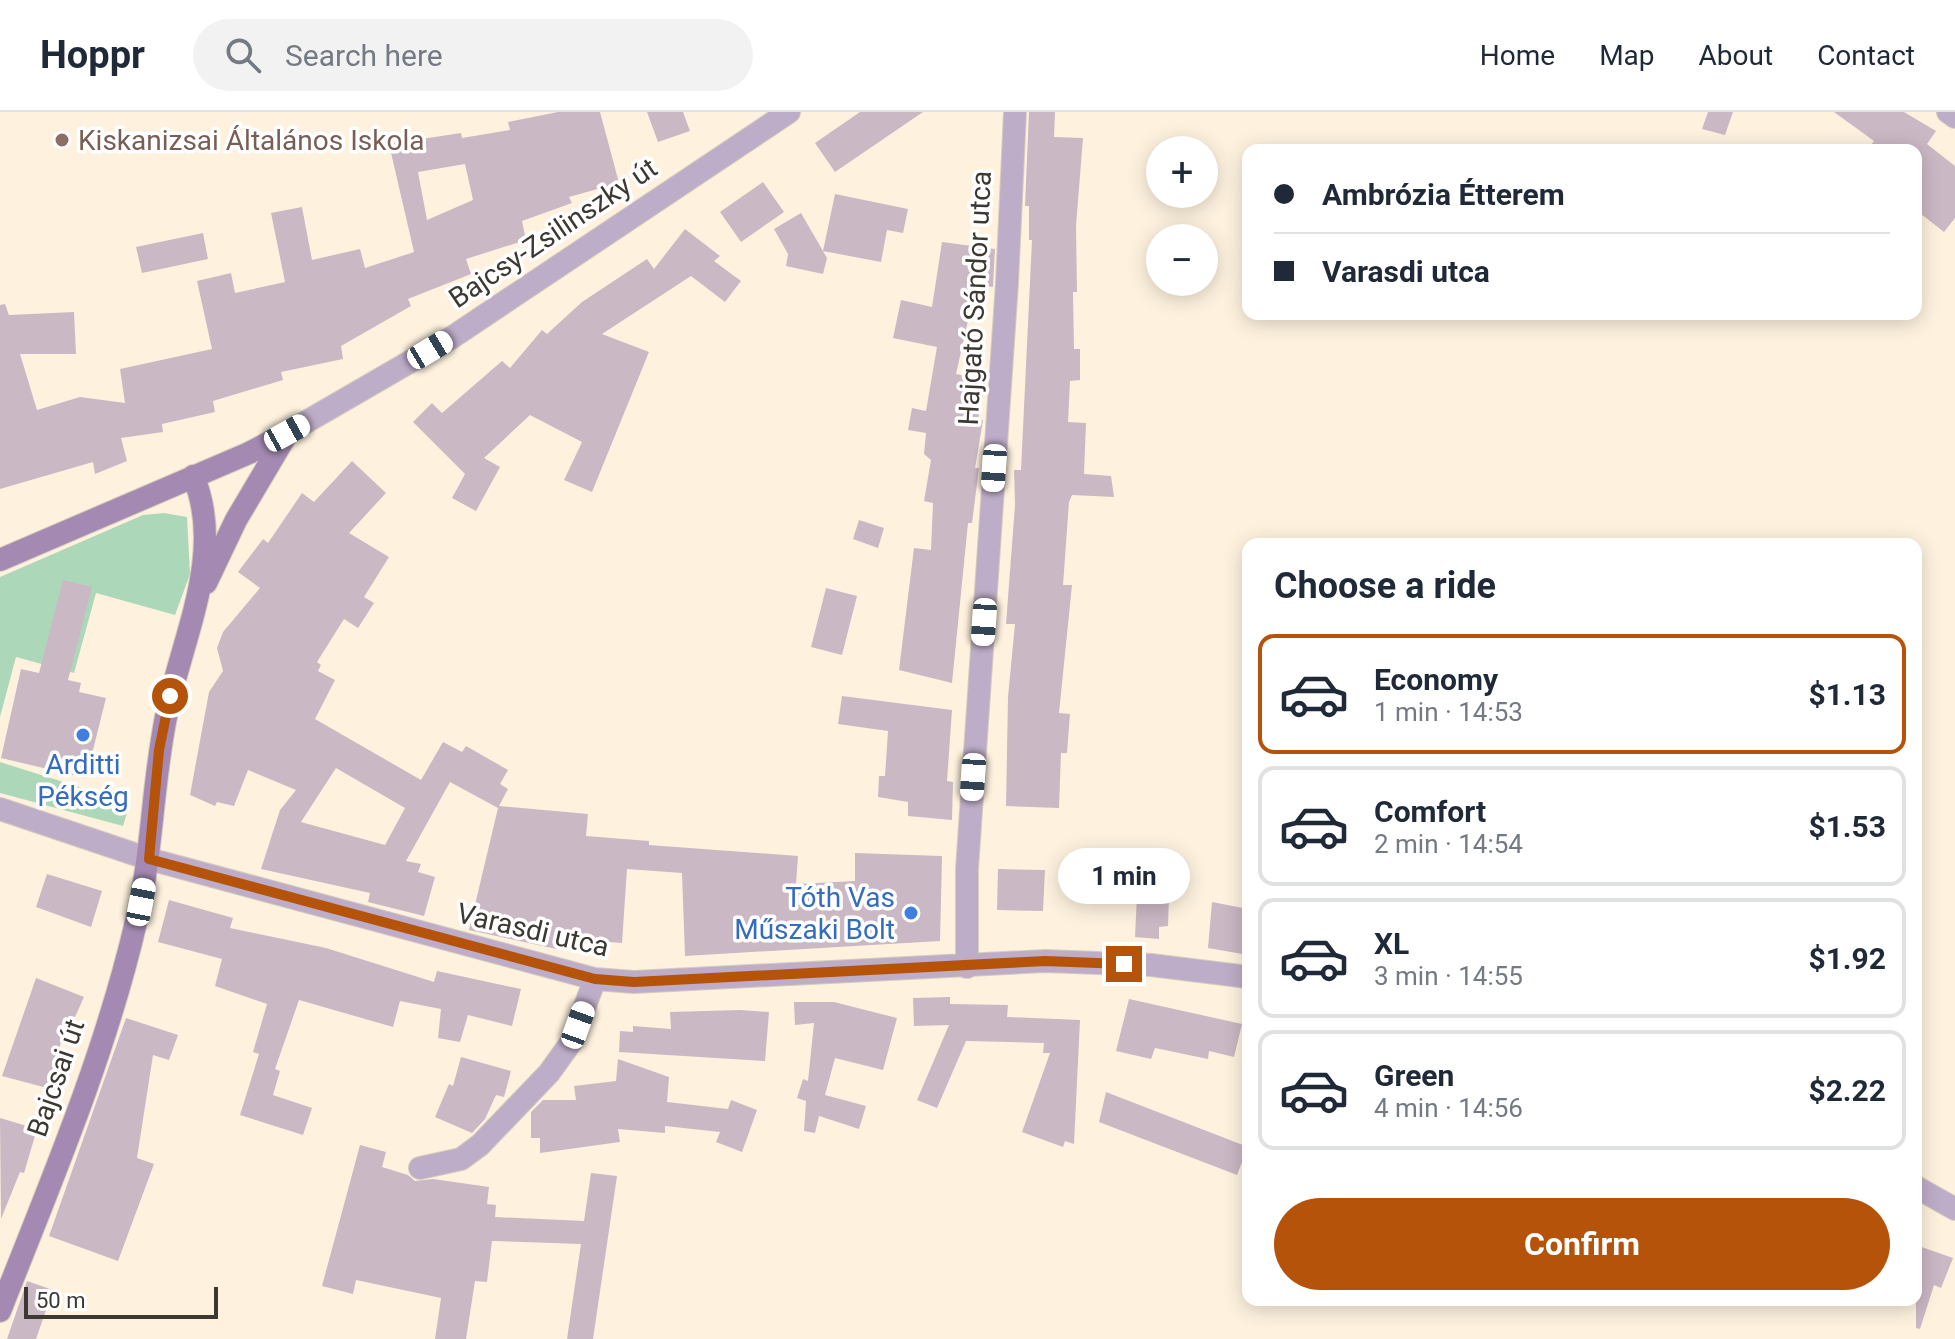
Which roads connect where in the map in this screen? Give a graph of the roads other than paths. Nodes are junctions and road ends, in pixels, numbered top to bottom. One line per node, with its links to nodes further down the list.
1 (789, 112): 5 (street, Bajcsy-Zsilinszky út)
2 (1015, 112): 11 (street, Hajgató Sándor utca)
3 (1948, 112): 4 (street)
4 (1955, 117)
5 (287, 433): 6 (main road, Bajcsy-Zsilinszky út); 8 (main road)
6 (193, 476): 7 (main road, Bajcsy-Zsilinszky út); 8 (main road)
7 (0, 560)
8 (198, 599): 10 (main road, Bajcsai út)
9 (0, 809): 10 (street, Varasdi utca)
10 (149, 859): 13 (street, Varasdi utca); 17 (main road, Bajcsai út)
11 (967, 967): 12 (street, Varasdi utca); 13 (street, Varasdi utca)
12 (1242, 976)
13 (595, 979): 14 (street)
14 (420, 1168)
15 (1922, 1190): 16 (street)
16 (1955, 1209)
17 (0, 1311)

